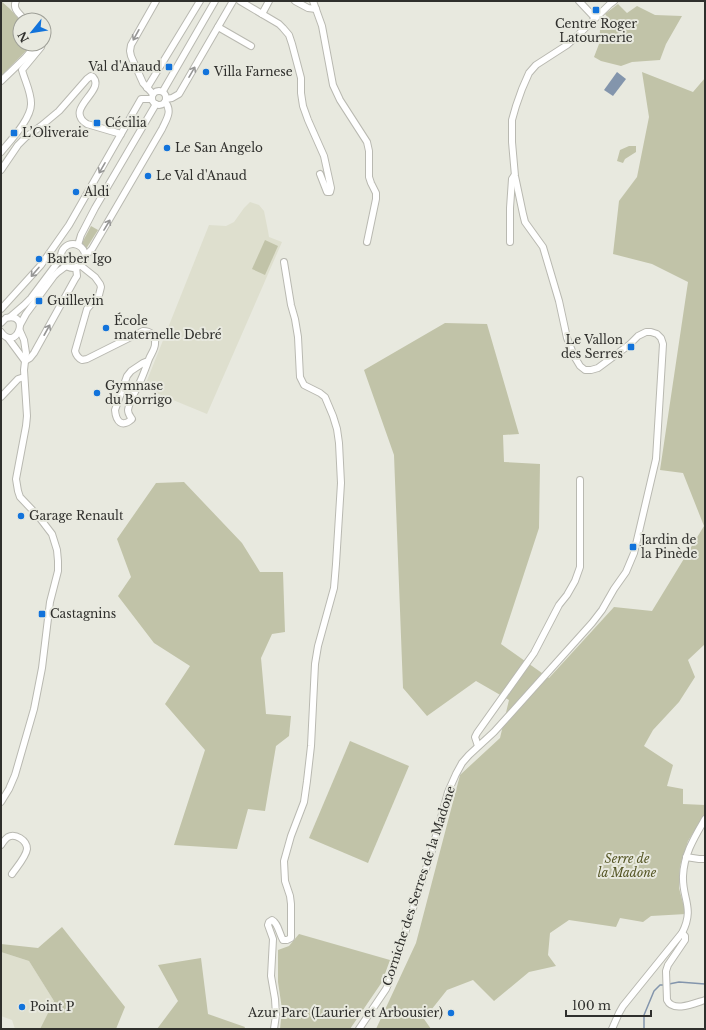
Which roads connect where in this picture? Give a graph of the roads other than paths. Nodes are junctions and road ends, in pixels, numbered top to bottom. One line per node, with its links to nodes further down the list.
1 (16, 1): 13 (street)
2 (156, 1): 21 (street, one-way to 21)
3 (200, 1): 21 (street)
4 (215, 1): 22 (street)
5 (233, 1): 16 (street)
6 (240, 1): 14 (street)
7 (269, 1): 14 (street)
8 (295, 1): 12 (street)
9 (313, 1): 12 (street)
10 (579, 1): 15 (street)
11 (614, 1): 15 (street, Corniche des Serres de la Madone)
12 (316, 9): 32 (street)
13 (18, 12)
14 (262, 14): 29 (street)
15 (595, 18): 30 (street, Corniche des Serres de la Madone)
16 (218, 27): 17 (street); 24 (street, one-way to 16)
17 (250, 46)
18 (30, 52): 20 (street)
19 (37, 52): 27 (street)
20 (1, 81)
21 (147, 88): 23 (street)
22 (163, 91): 23 (street); 24 (street)
23 (152, 96): 25 (street); 26 (street)
24 (166, 101): 25 (street); 36 (street, one-way to 24)
25 (156, 104): 34 (street)
26 (121, 134): 28 (street); 31 (street, one-way to 31)
27 (1, 152)
28 (1, 170)
29 (320, 174)
30 (515, 176): 33 (street); 51 (street, Corniche des Serres de la Madone)
31 (58, 241): 35 (street); 41 (street, one-way to 41)
32 (367, 242)
33 (510, 242)
34 (78, 245): 35 (street); 36 (street)
35 (65, 247): 37 (street)
36 (84, 256): 40 (street)
37 (61, 258): 39 (street); 42 (street)
38 (284, 262): 60 (street)
39 (66, 266): 40 (street); 43 (street)
40 (78, 266): 46 (street, one-way to 40); 47 (street)
41 (2, 308): 42 (street)
42 (5, 320): 43 (street)
43 (20, 328): 45 (street); 46 (street)
44 (1, 333): 45 (street)
45 (8, 338): 46 (street)
46 (25, 360): 48 (street)
47 (148, 361): 47 (street)
48 (24, 377): 49 (street); 52 (street)
49 (1, 397)
50 (580, 480): 51 (street)
51 (478, 746): 61 (street, Corniche des Serres de la Madone)
52 (1, 802)
53 (705, 819): 55 (street)
54 (1, 845): 57 (street)
55 (686, 857): 56 (street); 58 (street)
56 (705, 859)
57 (12, 874)
58 (682, 933): 59 (street); 62 (street)
59 (705, 1000)
60 (274, 1029)
61 (359, 1029)
62 (612, 1029)

